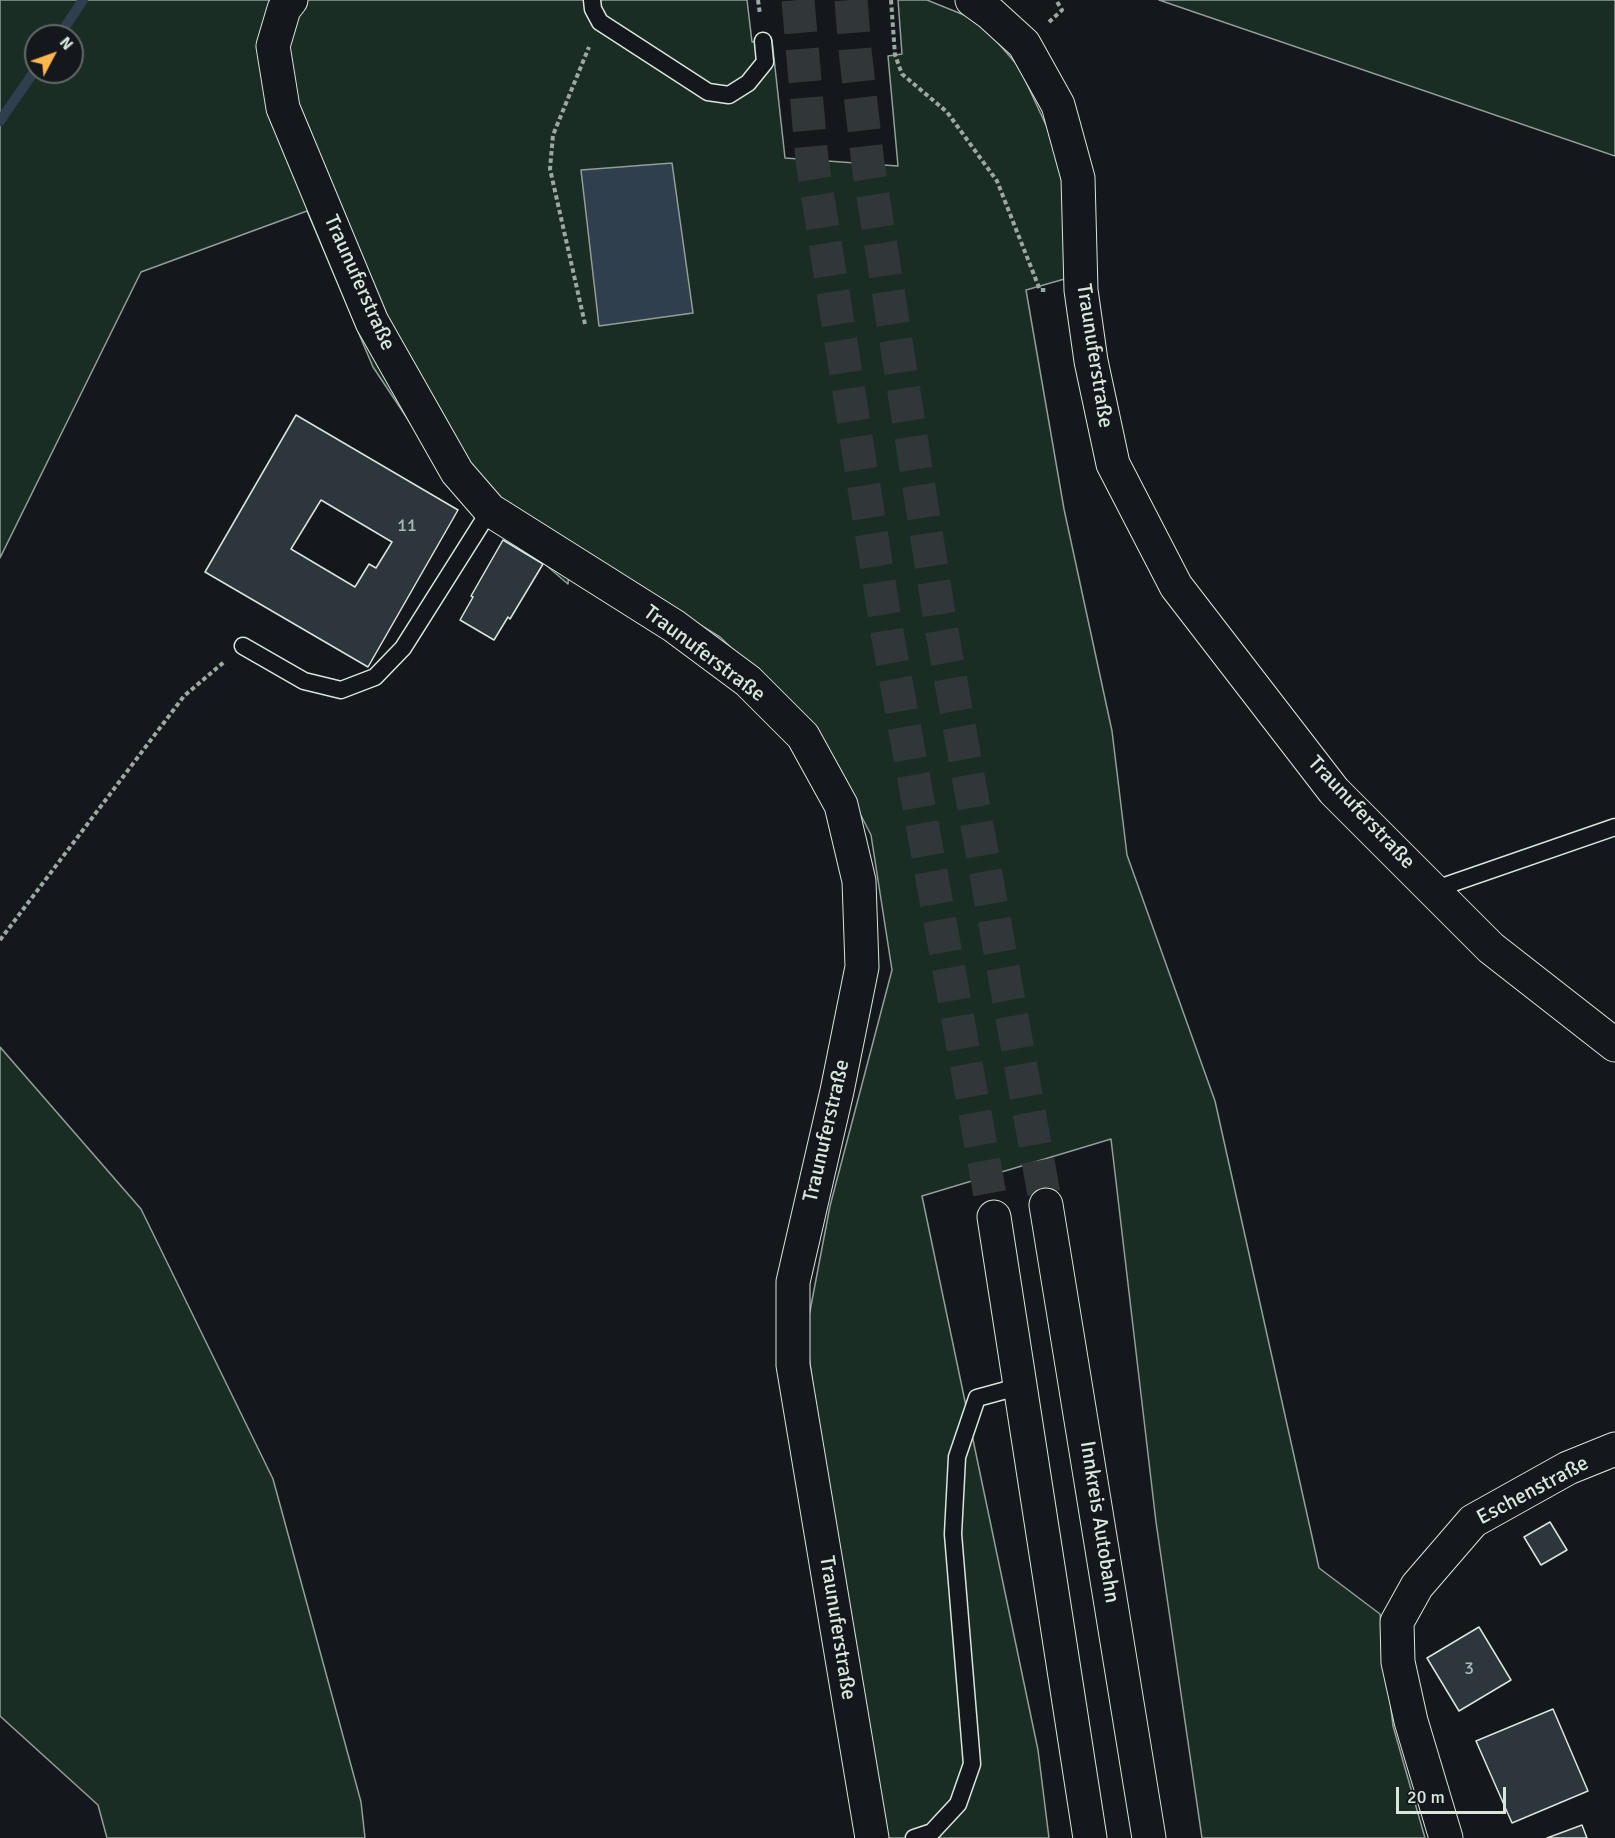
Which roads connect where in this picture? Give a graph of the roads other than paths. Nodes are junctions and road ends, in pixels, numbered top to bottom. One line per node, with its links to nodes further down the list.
1 (291, 0): 5 (main road, Traunuferstraße)
2 (592, 0): 4 (lane)
3 (972, 0): 8 (main road, Traunuferstraße)
4 (762, 41)
5 (490, 510): 6 (lane); 14 (main road, Traunuferstraße)
6 (243, 646)
7 (1615, 827): 8 (lane)
8 (1433, 890): 9 (main road, Traunuferstraße)
9 (1615, 1046)
10 (1046, 1205): 17 (main road, Innkreis Autobahn)
11 (994, 1217): 12 (main road)
12 (1021, 1386): 15 (lane); 16 (main road)
13 (1615, 1449): 18 (main road, Eschenstraße)
14 (872, 1838)
15 (914, 1838)
16 (1090, 1838)
17 (1149, 1838)
18 (1446, 1838)

